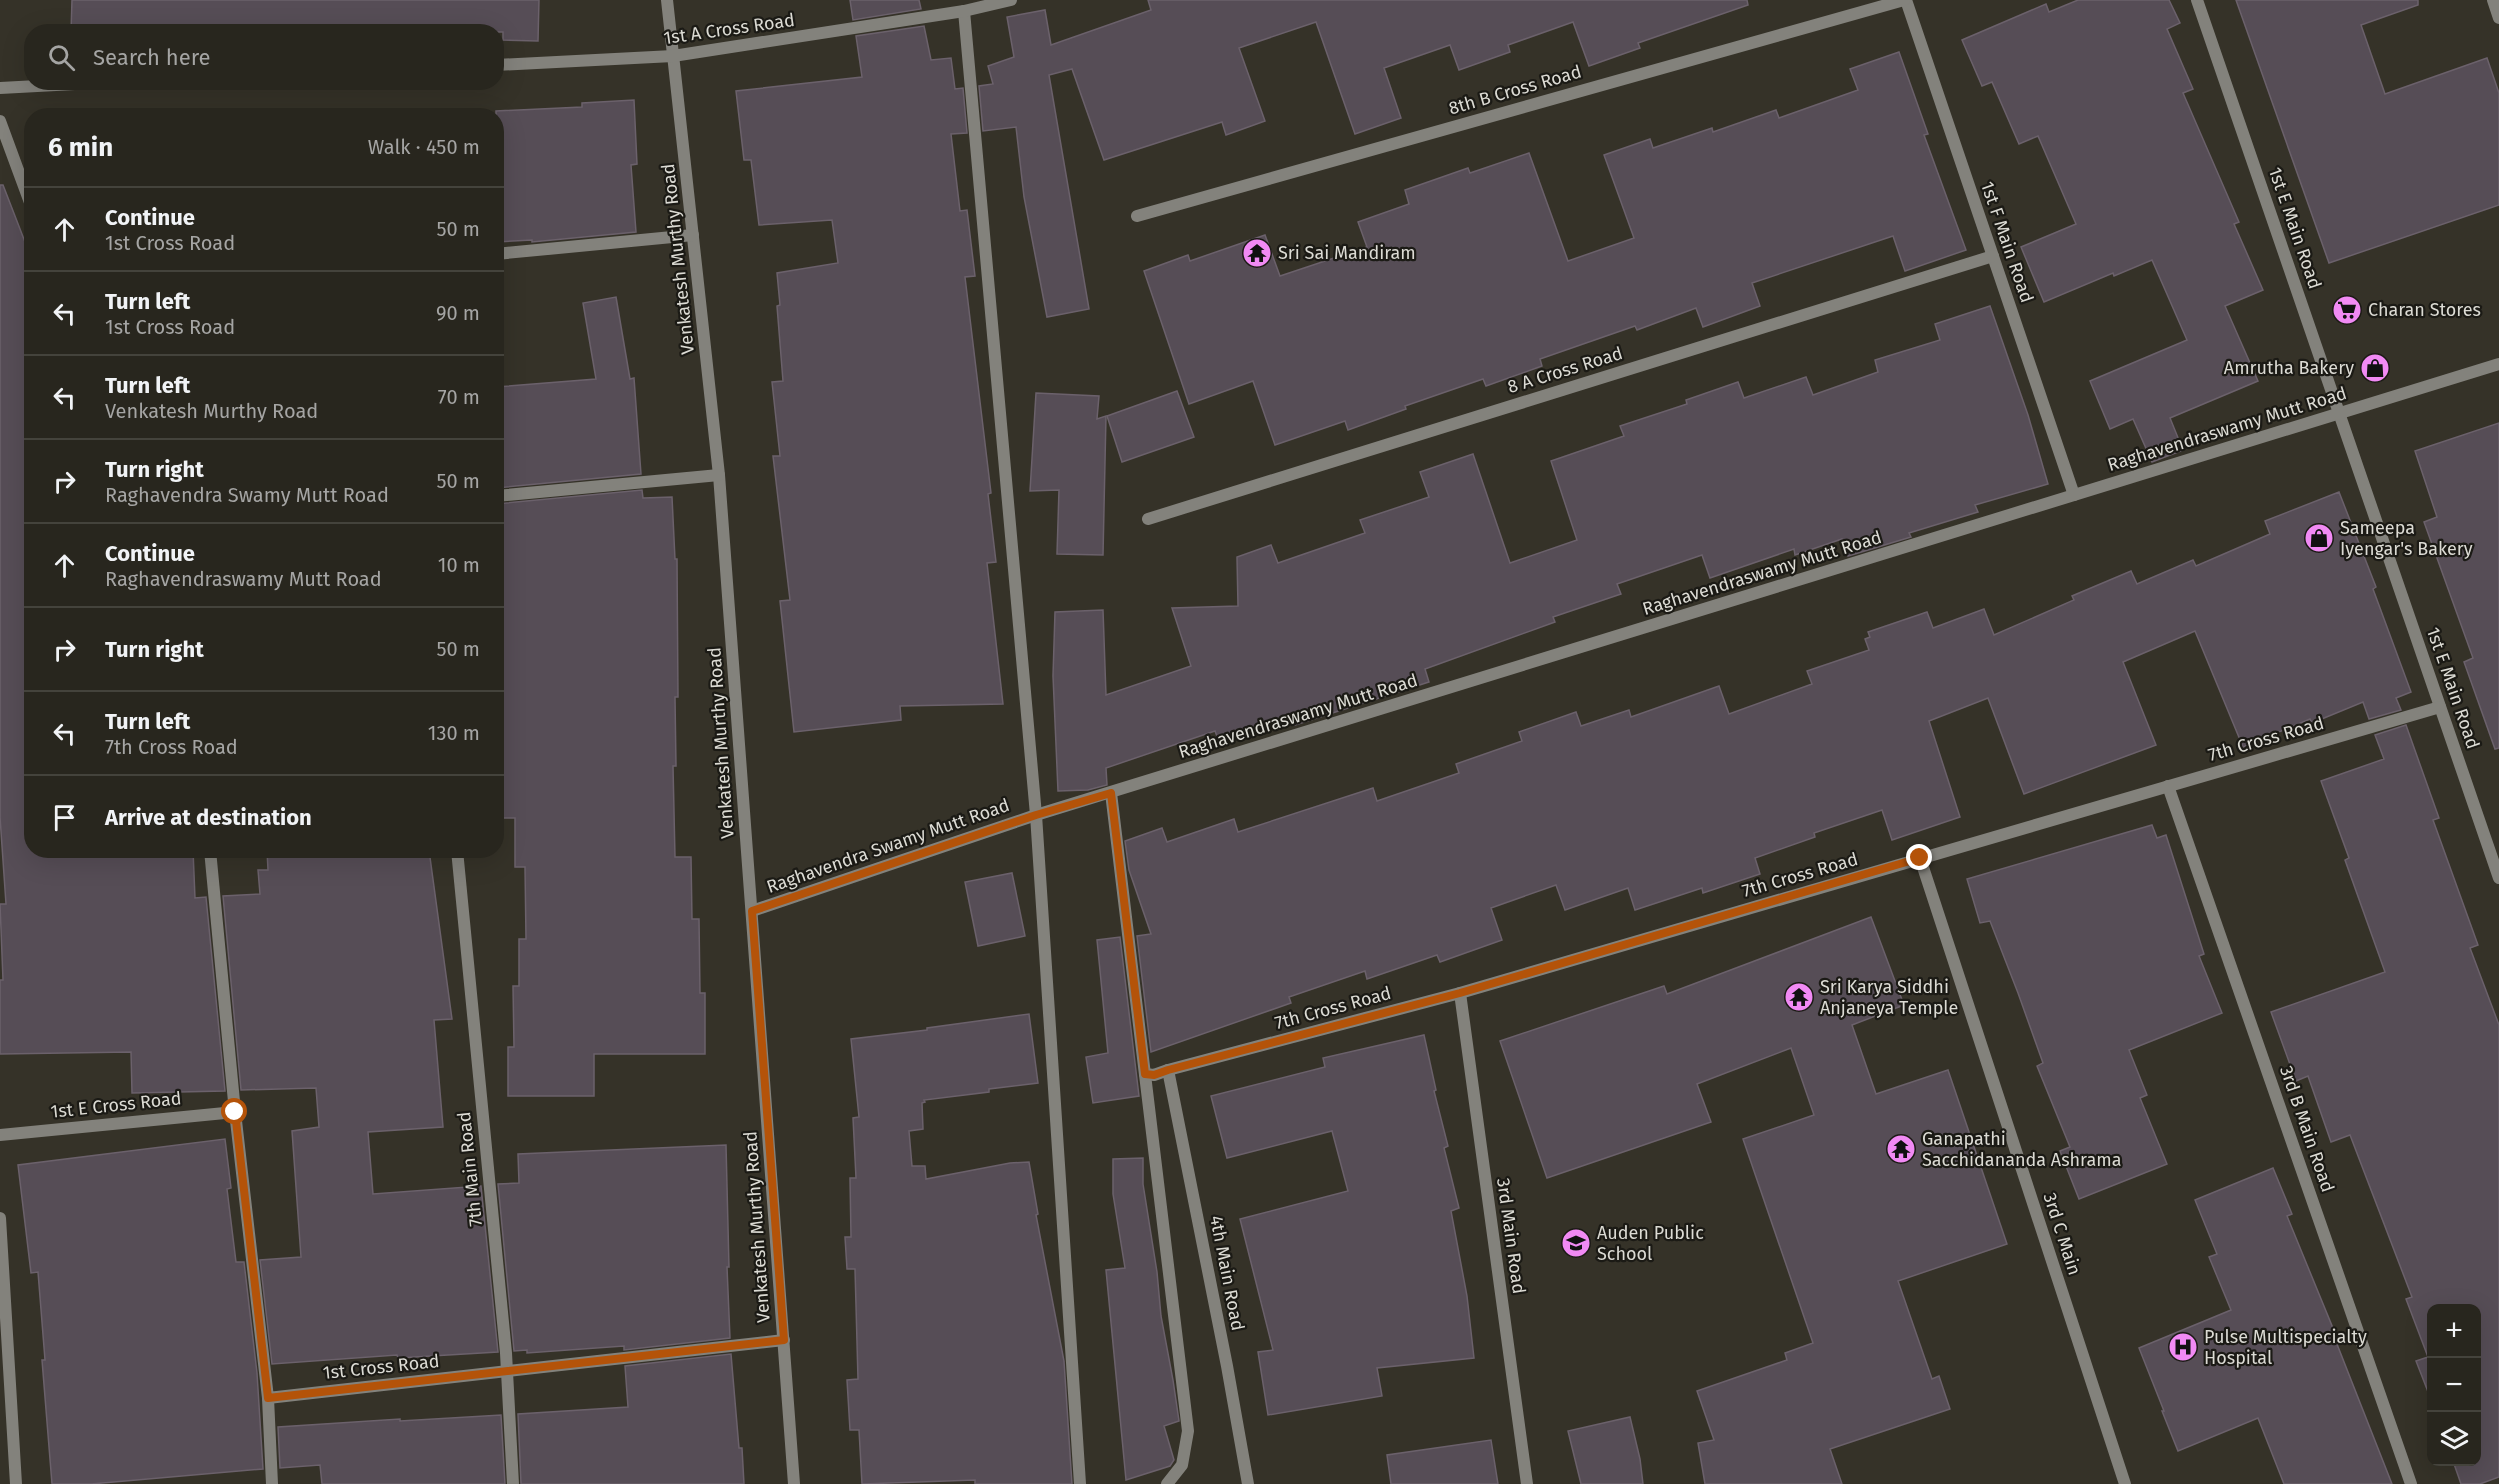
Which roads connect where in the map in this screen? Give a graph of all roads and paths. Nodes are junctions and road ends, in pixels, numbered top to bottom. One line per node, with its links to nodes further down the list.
1 (667, 0): 8 (street, Venkatesh Murthy Road)
2 (1011, 0): 6 (street, 1st A Cross Road)
3 (1905, 0): 14 (street, 8th B Cross Road); 17 (street, 1st F Main Road)
4 (2197, 0): 19 (street, 1st E Main Road)
5 (2493, 0): 7 (street)
6 (964, 10): 8 (street, 1st A Cross Road); 27 (street)
7 (2499, 18)
8 (673, 57): 9 (street, 1st A Cross Road); 15 (street, Venkatesh Murthy Road)
9 (504, 65)
10 (24, 87): 11 (street)
11 (0, 88)
12 (0, 121): 13 (street)
13 (24, 186)
14 (1137, 216)
15 (693, 235): 16 (street); 20 (street, Venkatesh Murthy Road)
16 (504, 253)
17 (1993, 256): 22 (street, 1st F Main Road); 23 (street, 8 A Cross Road)
18 (2499, 364): 19 (street, Raghavendraswamy Mutt Road)
19 (2340, 413): 22 (street, Raghavendraswamy Mutt Road); 24 (street, 1st E Main Road)
20 (719, 475): 21 (street); 32 (street, Venkatesh Murthy Road)
21 (504, 495)
22 (2074, 495): 26 (street, Raghavendraswamy Mutt Road)
23 (1148, 519)
24 (2440, 707): 25 (street, 7th Cross Road); 31 (street, 1st E Main Road)
25 (2168, 786): 30 (street, 7th Cross Road); 52 (street, 3rd B Main Road)
26 (1111, 793): 27 (street, Raghavendraswamy Mutt Road); 35 (street)
27 (1036, 815): 32 (street, Raghavendra Swamy Mutt Road); 47 (street)
28 (211, 858): 36 (street)
29 (458, 858): 40 (street, 7th Main Road)
30 (1920, 858): 33 (street, 7th Cross Road); 51 (street, 3rd C Main)
31 (2499, 878)
32 (752, 911): 39 (street, Venkatesh Murthy Road)
33 (1460, 993): 34 (street, 7th Cross Road); 50 (street, 3rd Main Road)
34 (1168, 1070): 35 (street, 7th Cross Road); 49 (street, 4th Main Road)
35 (1145, 1074): 48 (street)
36 (235, 1112): 37 (street, 1st E Cross Road); 42 (street)
37 (0, 1135)
38 (0, 1218): 41 (street)
39 (784, 1340): 40 (street, 1st Cross Road); 46 (street, Venkatesh Murthy Road)
40 (507, 1371): 42 (street, 1st Cross Road); 45 (street, 7th Main Road)
41 (6, 1396): 43 (street)
42 (268, 1398): 44 (street)
43 (16, 1484)
44 (272, 1484)
45 (513, 1484)
46 (794, 1484)
47 (1080, 1484)
48 (1167, 1484)
49 (1248, 1484)
50 (1527, 1484)
51 (2125, 1484)
52 (2411, 1484)

